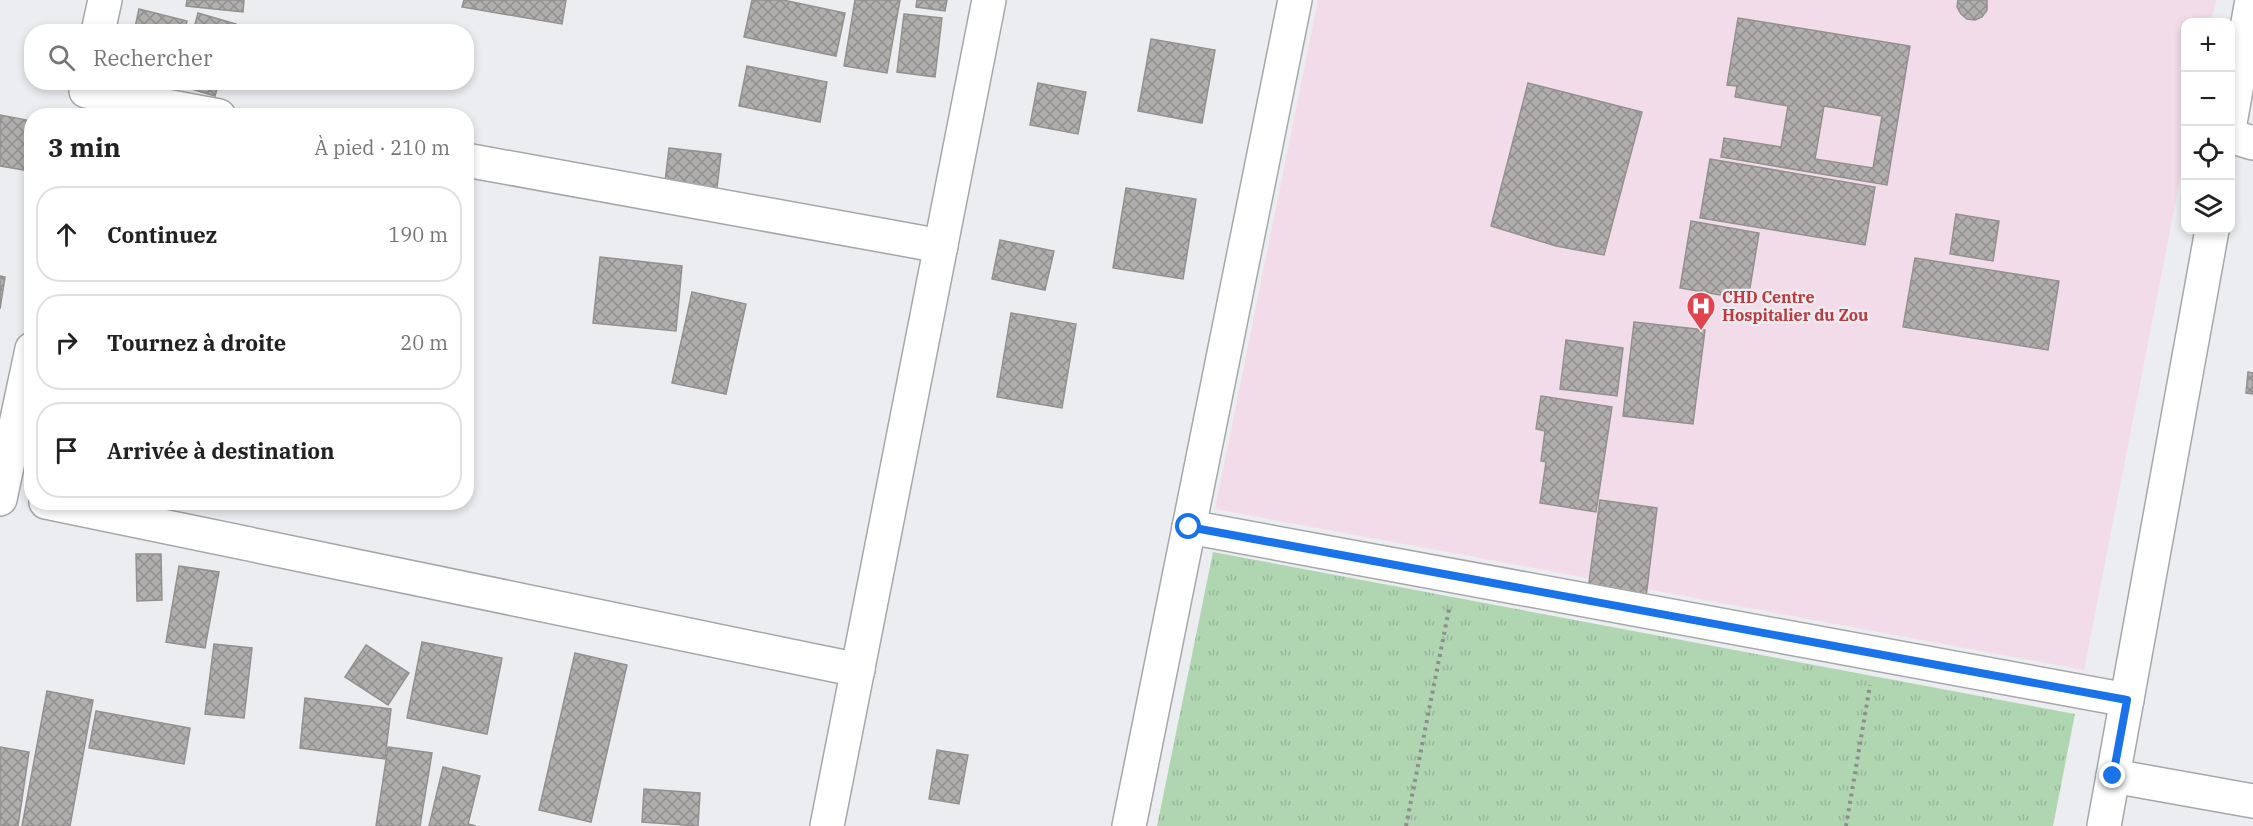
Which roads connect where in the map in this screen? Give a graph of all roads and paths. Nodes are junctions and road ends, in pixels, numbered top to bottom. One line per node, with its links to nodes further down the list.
1 (105, 0): 5 (street)
2 (988, 0): 13 (street)
3 (1295, 0): 17 (street)
4 (2252, 0): 6 (street)
5 (100, 24)
6 (2235, 95)
7 (85, 96): 8 (street)
8 (165, 108)
9 (2235, 137): 10 (street)
10 (2253, 142)
11 (474, 161): 13 (street)
12 (2210, 234): 21 (street)
13 (940, 246): 20 (street)
14 (24, 398): 15 (street)
15 (8, 496)
16 (85, 510): 20 (street)
17 (1189, 527): 18 (street); 25 (street)
18 (1456, 576): 19 (street); 26 (path)
19 (1876, 654): 21 (street); 27 (path)
20 (858, 670): 24 (street)
21 (2127, 700): 22 (street)
22 (2113, 776): 23 (street); 28 (street)
23 (2253, 801)
24 (827, 826)
25 (1130, 826)
26 (1406, 826)
27 (1846, 826)
28 (2104, 826)

